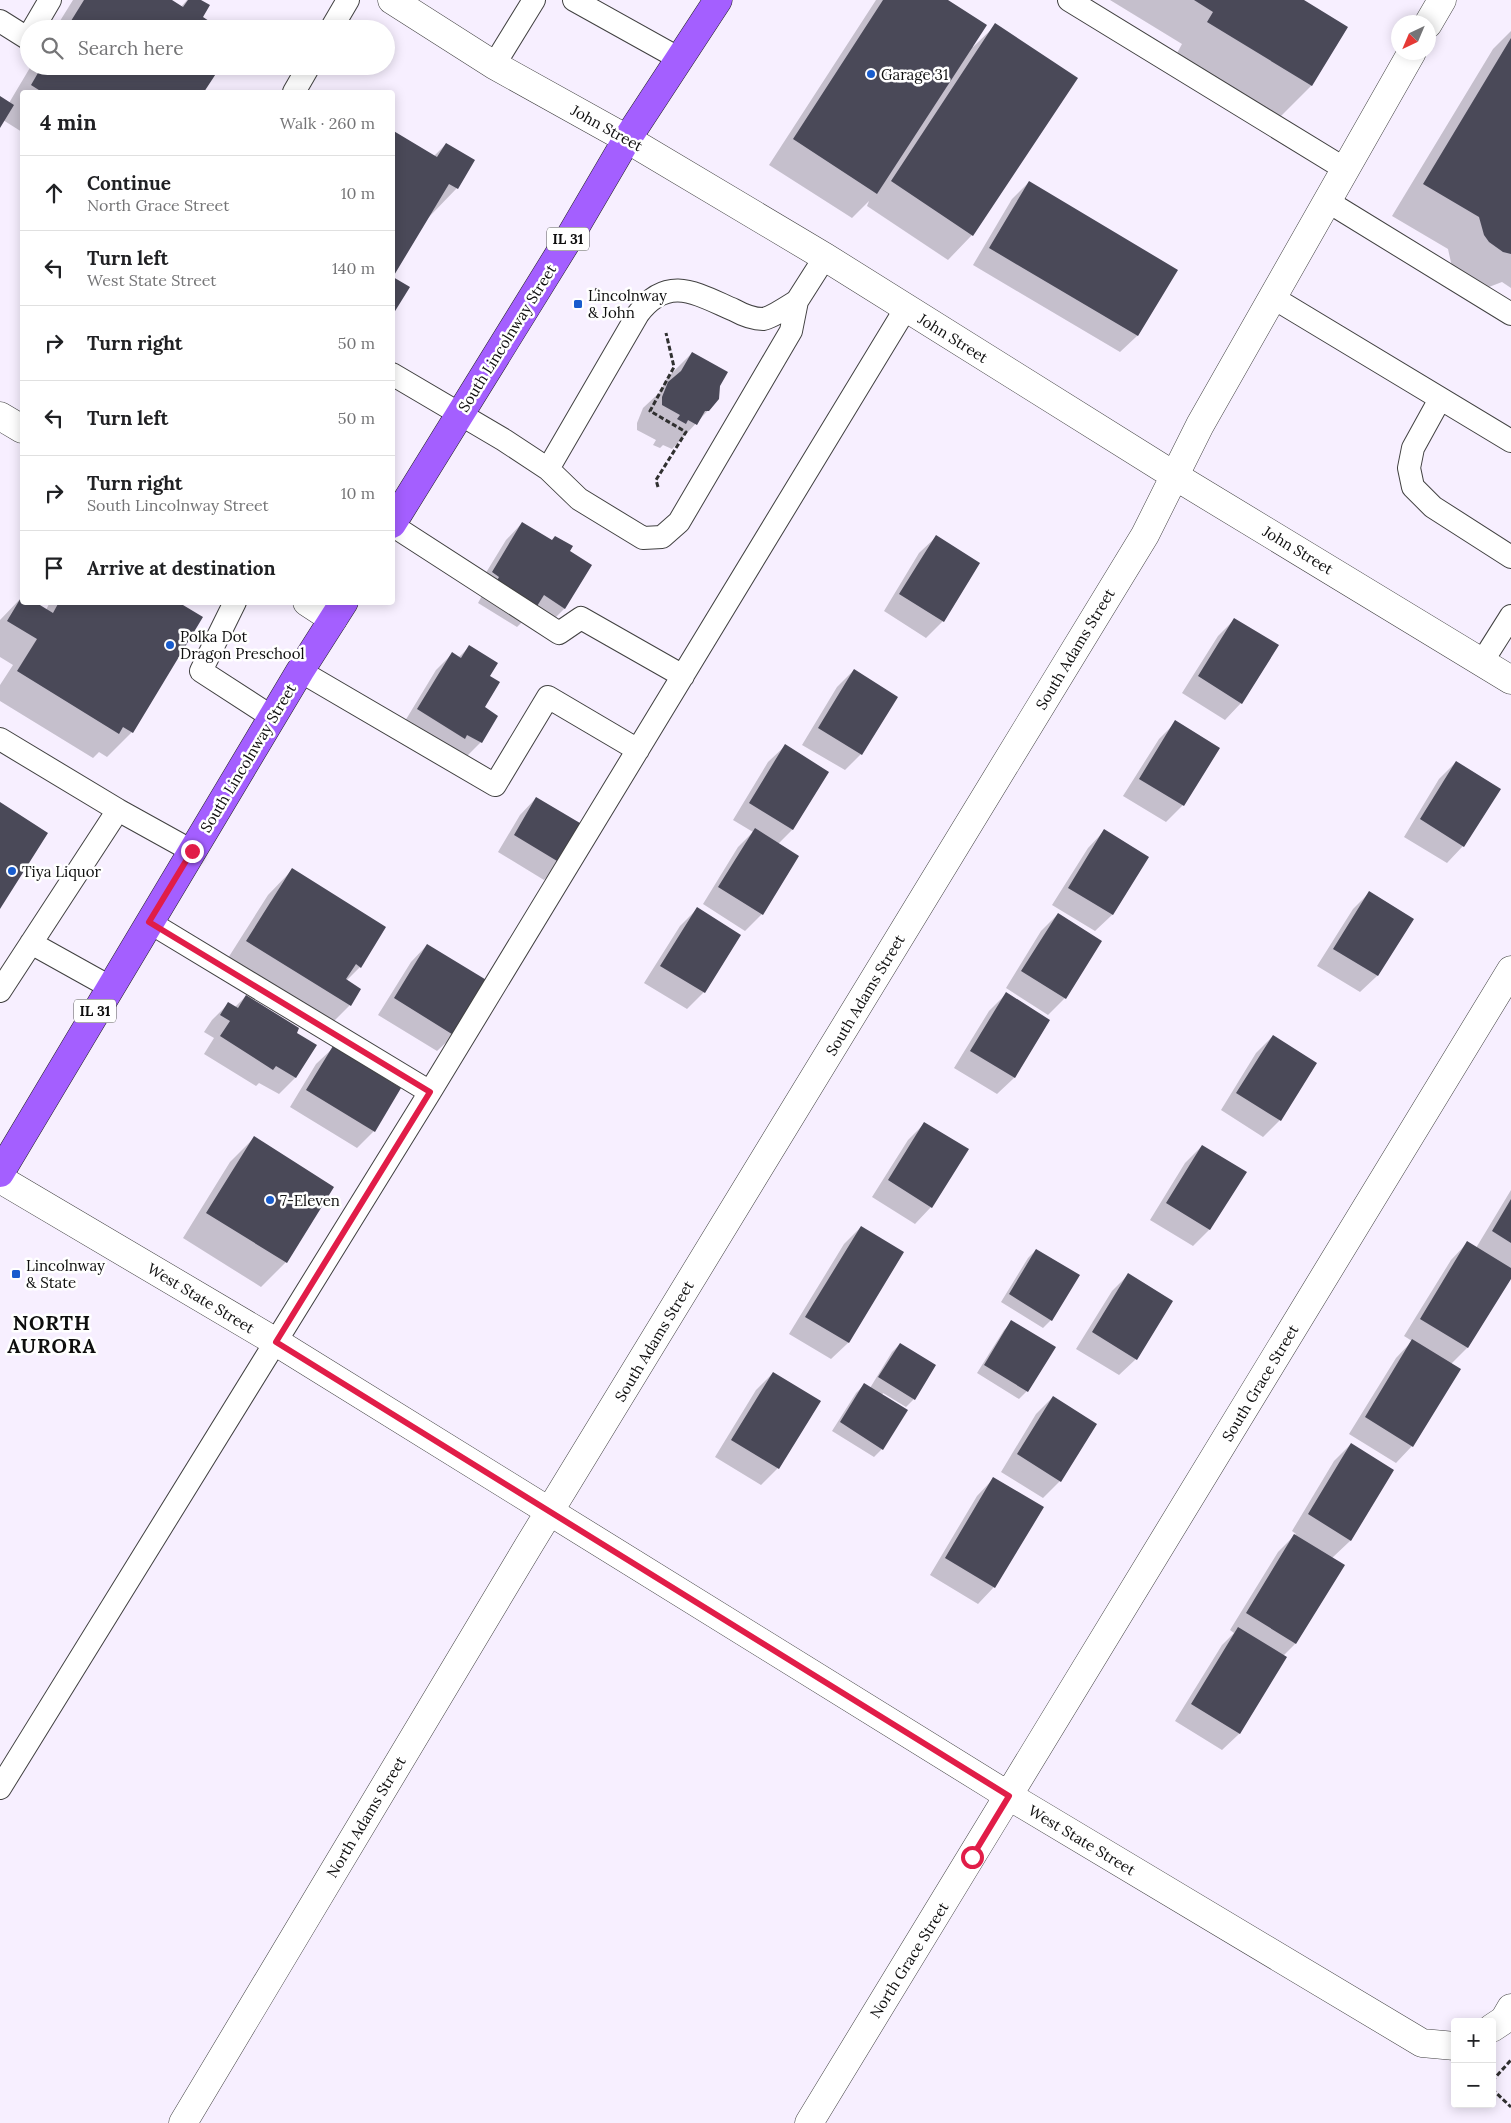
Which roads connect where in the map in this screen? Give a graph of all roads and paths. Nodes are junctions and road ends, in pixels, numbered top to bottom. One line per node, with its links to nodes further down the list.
1 (50, 0): 10 (lane)
2 (348, 0): 11 (lane)
3 (392, 0): 16 (street, John Street)
4 (534, 0): 16 (lane)
5 (574, 0): 14 (lane)
6 (718, 0): 14 (main road, South Lincolnway Street / IL 31)
7 (1069, 0): 20 (lane)
8 (1442, 0): 9 (street)
9 (1433, 15)
10 (38, 20)
11 (336, 20)
12 (0, 22): 13 (lane)
13 (20, 33)
14 (680, 59): 19 (main road, South Lincolnway Street / IL 31)
15 (1407, 60): 20 (street, South Adams Street)
16 (494, 65): 19 (street, John Street)
17 (304, 75): 18 (lane)
18 (295, 90)
19 (627, 139): 22 (street, John Street); 30 (main road, South Lincolnway Street / IL 31)
20 (1345, 169): 21 (street, South Adams Street)
21 (1327, 201): 23 (street, South Adams Street); 26 (lane)
22 (825, 257): 24 (lane); 25 (street, John Street)
23 (1272, 297): 29 (lane); 35 (street, South Adams Street)
24 (797, 301): 34 (lane); 34 (lane)
25 (906, 308): 35 (street, John Street); 46 (lane)
26 (1511, 314)
27 (665, 331): 36 (path)
28 (395, 376): 30 (lane)
29 (1440, 399): 33 (lane); 39 (lane)
30 (460, 414): 34 (lane); 37 (main road, South Lincolnway Street / IL 31)
31 (0, 416): 32 (street)
32 (20, 428)
33 (1511, 441)
34 (548, 469)
35 (1175, 476): 44 (street, John Street); 62 (street, South Adams Street)
36 (658, 487)
37 (395, 520)
38 (395, 527): 46 (lane)
39 (1511, 557)
40 (234, 605): 48 (lane)
41 (318, 605): 42 (street)
42 (339, 611): 45 (main road, South Lincolnway Street / IL 31)
43 (1511, 616): 44 (lane)
44 (1482, 662): 47 (street, John Street)
45 (300, 671): 48 (main road, South Lincolnway Street / IL 31); 50 (lane)
46 (683, 676): 50 (lane)
47 (1511, 680)
48 (272, 717): 52 (main road, South Lincolnway Street / IL 31)
49 (0, 739): 51 (lane)
50 (638, 750): 58 (lane)
51 (118, 810): 52 (lane); 54 (lane)
52 (192, 851): 53 (main road, South Lincolnway Street / IL 31)
53 (149, 922): 56 (main road, South Lincolnway Street / IL 31); 58 (lane)
54 (31, 943): 56 (lane); 57 (lane)
55 (1511, 970): 64 (street, South Grace Street)
56 (110, 987): 59 (main road, South Lincolnway Street / IL 31)
57 (0, 990)
58 (430, 1092): 61 (lane)
59 (0, 1173)
60 (0, 1179): 61 (street, West State Street)
61 (276, 1342): 62 (street, West State Street); 63 (lane)
62 (550, 1512): 64 (street, West State Street); 72 (street, North Adams Street)
63 (0, 1788)
64 (1009, 1796): 67 (street, West State Street); 73 (street, North Grace Street)
65 (1511, 2008): 66 (street)
66 (1496, 2025)
67 (1451, 2046)
68 (1511, 2059): 69 (path)
69 (1496, 2076)
70 (1496, 2094): 71 (path)
71 (1511, 2107)
72 (183, 2123)
73 (809, 2123)

